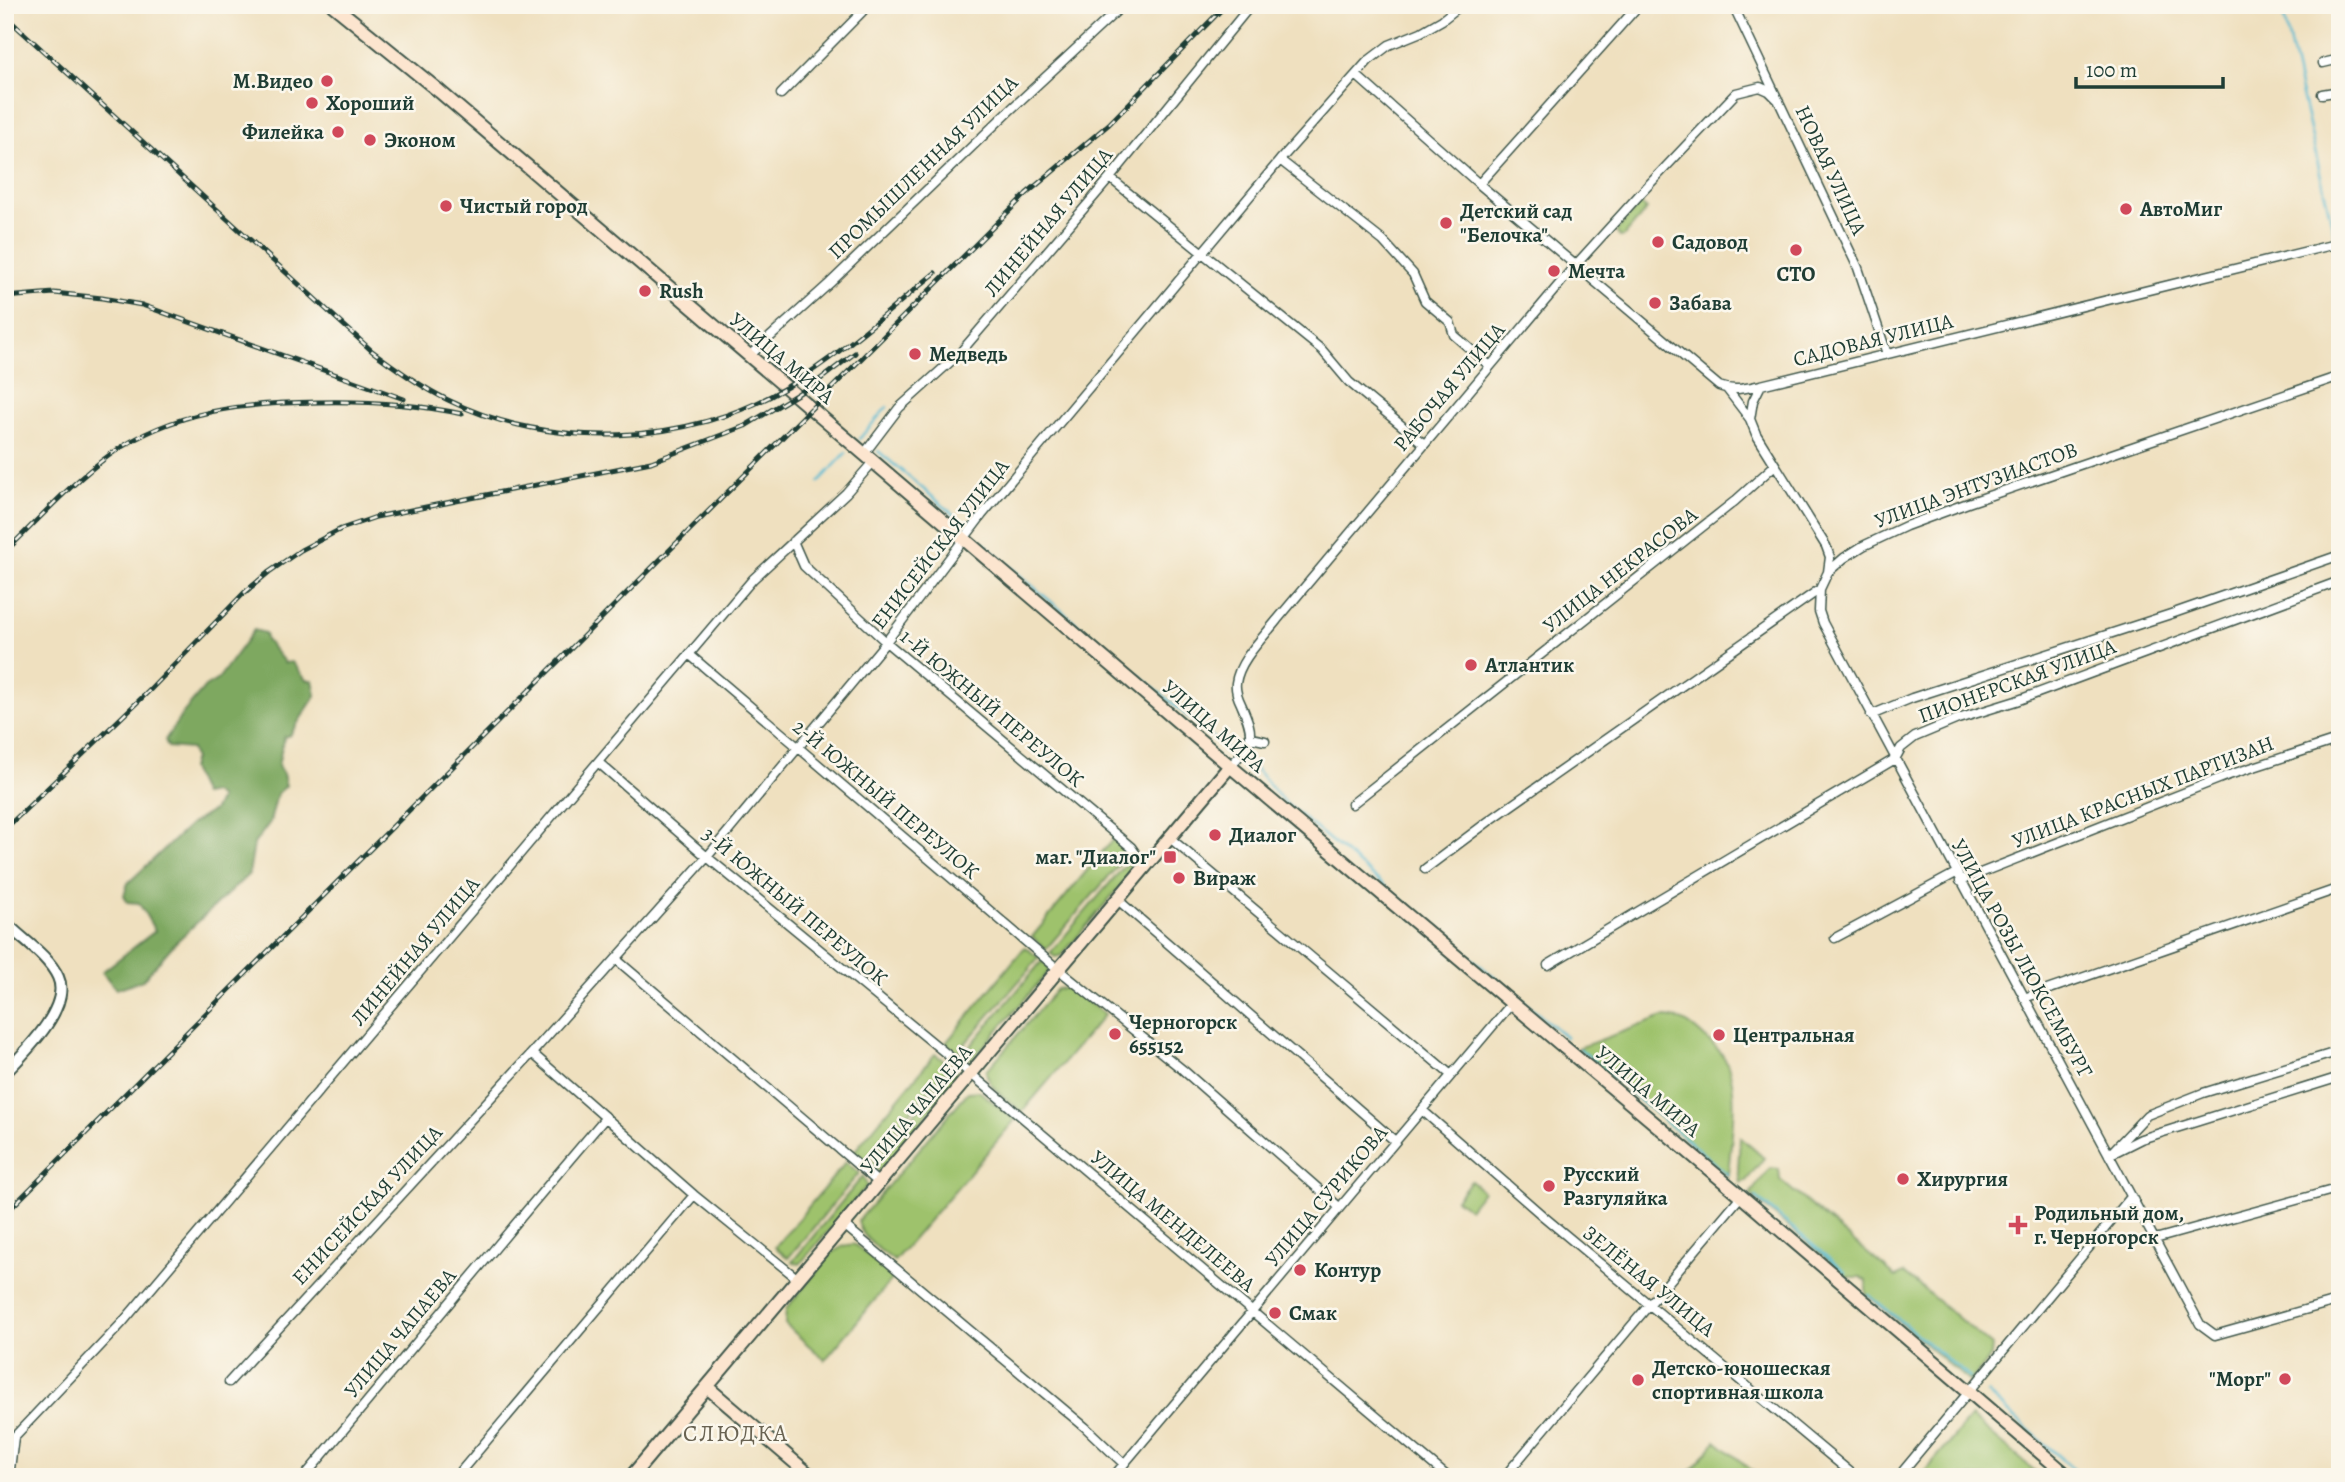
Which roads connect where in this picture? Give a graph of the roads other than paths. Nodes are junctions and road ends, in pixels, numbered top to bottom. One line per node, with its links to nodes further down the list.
1 (333, 5): 22 (main road, УЛИЦА МИРА)
2 (874, 5): 12 (street)
3 (1123, 5): 22 (street, ПРОМЫШЛЕННАЯ УЛИЦА)
4 (1251, 5): 16 (street, ЛИНЕЙНАЯ УЛИЦА)
5 (1461, 5): 10 (street, ЕНИСЕЙСКАЯ УЛИЦА)
6 (1639, 5): 17 (street)
7 (1733, 5): 14 (street, НОВАЯ УЛИЦА)
8 (2340, 60): 9 (street)
9 (2323, 64)
10 (1356, 75): 15 (street, ЕНИСЕЙСКАЯ УЛИЦА); 17 (street)
11 (2340, 90): 13 (street)
12 (781, 94)
13 (2322, 94)
14 (1779, 101): 20 (street, РАБОЧАЯ УЛИЦА); 21 (street, НОВАЯ УЛИЦА)
15 (1280, 160): 19 (street, ЕНИСЕЙСКАЯ УЛИЦА); 23 (street)
16 (1110, 178): 19 (street); 29 (street, ЛИНЕЙНАЯ УЛИЦА)
17 (1479, 184): 20 (street)
18 (2340, 243): 21 (street, САДОВАЯ УЛИЦА)
19 (1204, 253): 28 (street); 31 (street, ЕНИСЕЙСКАЯ УЛИЦА)
20 (1576, 265): 23 (street, РАБОЧАЯ УЛИЦА); 26 (street)
21 (1887, 354): 25 (street, САДОВАЯ УЛИЦА)
22 (750, 356): 29 (main road, УЛИЦА МИРА)
23 (1490, 366): 28 (street, РАБОЧАЯ УЛИЦА)
24 (2340, 376): 34 (street, УЛИЦА ЭНТУЗИАСТОВ)
25 (1761, 385): 26 (street, САДОВАЯ УЛИЦА); 27 (street)
26 (1727, 389): 27 (street)
27 (1750, 419): 30 (street)
28 (1424, 444): 40 (street, РАБОЧАЯ УЛИЦА)
29 (869, 458): 31 (main road, УЛИЦА МИРА); 32 (street, ЛИНЕЙНАЯ УЛИЦА)
30 (1775, 465): 34 (street); 47 (street, УЛИЦА НЕКРАСОВА)
31 (965, 539): 37 (street, ЕНИСЕЙСКАЯ УЛИЦА); 46 (main road, УЛИЦА МИРА)
32 (793, 541): 37 (street, 1-Й ЮЖНЫЙ ПЕРЕУЛОК); 38 (street, ЛИНЕЙНАЯ УЛИЦА)
33 (2340, 555): 39 (street, ПИОНЕРСКАЯ УЛИЦА)
34 (1828, 572): 36 (street, УЛИЦА ЭНТУЗИАСТОВ)
35 (2340, 581): 44 (street, ПИОНЕРСКАЯ УЛИЦА)
36 (1820, 589): 39 (street, УЛИЦА РОЗЫ ЛЮКСЕМБУРГ); 51 (street, УЛИЦА ЭНТУЗИАСТОВ)
37 (886, 642): 43 (street, ЕНИСЕЙСКАЯ УЛИЦА); 50 (street, 1-Й ЮЖНЫЙ ПЕРЕУЛОК)
38 (690, 655): 43 (street, 2-Й ЮЖНЫЙ ПЕРЕУЛОК); 45 (street, ЛИНЕЙНАЯ УЛИЦА)
39 (1871, 715): 44 (street, УЛИЦА РОЗЫ ЛЮКСЕМБУРГ)
40 (1251, 738): 42 (street); 46 (street)
41 (2340, 739): 52 (street, УЛИЦА КРАСНЫХ ПАРТИЗАН)
42 (1265, 741)
43 (797, 747): 49 (street, ЕНИСЕЙСКАЯ УЛИЦА); 59 (street, 2-Й ЮЖНЫЙ ПЕРЕУЛОК)
44 (1895, 759): 52 (street, УЛИЦА РОЗЫ ЛЮКСЕМБУРГ); 58 (street, ПИОНЕРСКАЯ УЛИЦА)
45 (599, 763): 49 (street, 3-Й ЮЖНЫЙ ПЕРЕУЛОК); 88 (street, ЛИНЕЙНАЯ УЛИЦА)
46 (1230, 766): 48 (main road, УЛИЦА ЧАПАЕВА); 61 (main road, УЛИЦА МИРА)
47 (1352, 804)
48 (1170, 838): 50 (main road, УЛИЦА ЧАПАЕВА); 66 (street)
49 (707, 857): 57 (street, ЕНИСЕЙСКАЯ УЛИЦА); 65 (street, 3-Й ЮЖНЫЙ ПЕРЕУЛОК)
50 (1146, 867): 54 (main road, УЛИЦА ЧАПАЕВА)
51 (1425, 869)
52 (1958, 877): 56 (street, УЛИЦА КРАСНЫХ ПАРТИЗАН); 60 (street, УЛИЦА РОЗЫ ЛЮКСЕМБУРГ)
53 (2340, 888): 60 (street)
54 (1118, 900): 59 (main road, УЛИЦА ЧАПАЕВА); 70 (street)
55 (5, 922): 64 (street)
56 (1835, 938)
57 (617, 960): 63 (street, ЕНИСЕЙСКАЯ УЛИЦА); 72 (street)
58 (1548, 965)
59 (1059, 970): 65 (main road, УЛИЦА ЧАПАЕВА); 77 (street, 2-Й ЮЖНЫЙ ПЕРЕУЛОК)
60 (2024, 998): 71 (street, УЛИЦА РОЗЫ ЛЮКСЕМБУРГ)
61 (1512, 1003): 66 (street, УЛИЦА СУРИКОВА); 75 (main road, УЛИЦА МИРА)
62 (2340, 1051): 71 (street)
63 (533, 1053): 69 (street); 84 (street, ЕНИСЕЙСКАЯ УЛИЦА)
64 (5, 1073)
65 (971, 1074): 72 (main road, УЛИЦА ЧАПАЕВА); 83 (street, УЛИЦА МЕНДЕЛЕЕВА)
66 (1451, 1075): 68 (street, УЛИЦА СУРИКОВА)
67 (2340, 1077): 71 (street)
68 (1422, 1110): 70 (street, УЛИЦА СУРИКОВА); 82 (street, ЗЕЛЁНАЯ УЛИЦА)
69 (606, 1117): 74 (street); 89 (street, УЛИЦА ЧАПАЕВА)
70 (1395, 1141): 77 (street, УЛИЦА СУРИКОВА)
71 (2109, 1155): 76 (street, УЛИЦА РОЗЫ ЛЮКСЕМБУРГ)
72 (879, 1183): 78 (main road, УЛИЦА ЧАПАЕВА)
73 (2340, 1188): 79 (street)
74 (694, 1195): 80 (street); 90 (street)
75 (1741, 1196): 82 (street); 86 (main road, УЛИЦА МИРА)
76 (2131, 1197): 79 (street, УЛИЦА РОЗЫ ЛЮКСЕМБУРГ); 86 (street)
77 (1339, 1207): 83 (street, УЛИЦА СУРИКОВА)
78 (844, 1225): 80 (main road, УЛИЦА ЧАПАЕВА); 87 (street)
79 (2155, 1239): 81 (street, УЛИЦА РОЗЫ ЛЮКСЕМБУРГ)
80 (798, 1279): 85 (main road, УЛИЦА ЧАПАЕВА)
81 (2340, 1300)
82 (1650, 1303): 95 (street); 96 (street, ЗЕЛЁНАЯ УЛИЦА)
83 (1252, 1311): 87 (street, УЛИЦА СУРИКОВА); 94 (street, УЛИЦА МЕНДЕЛЕЕВА)
84 (229, 1382)
85 (707, 1387): 91 (main road, УЛИЦА ЧАПАЕВА); 92 (main road)
86 (1970, 1391): 97 (street); 98 (main road, УЛИЦА МИРА)
87 (1124, 1464): 93 (street, УЛИЦА СУРИКОВА)
88 (9, 1477)
89 (304, 1477)
90 (456, 1477)
91 (631, 1477)
92 (812, 1477)
93 (1113, 1477)
94 (1448, 1477)
95 (1504, 1477)
96 (1856, 1477)
97 (1898, 1477)
98 (2069, 1477)

